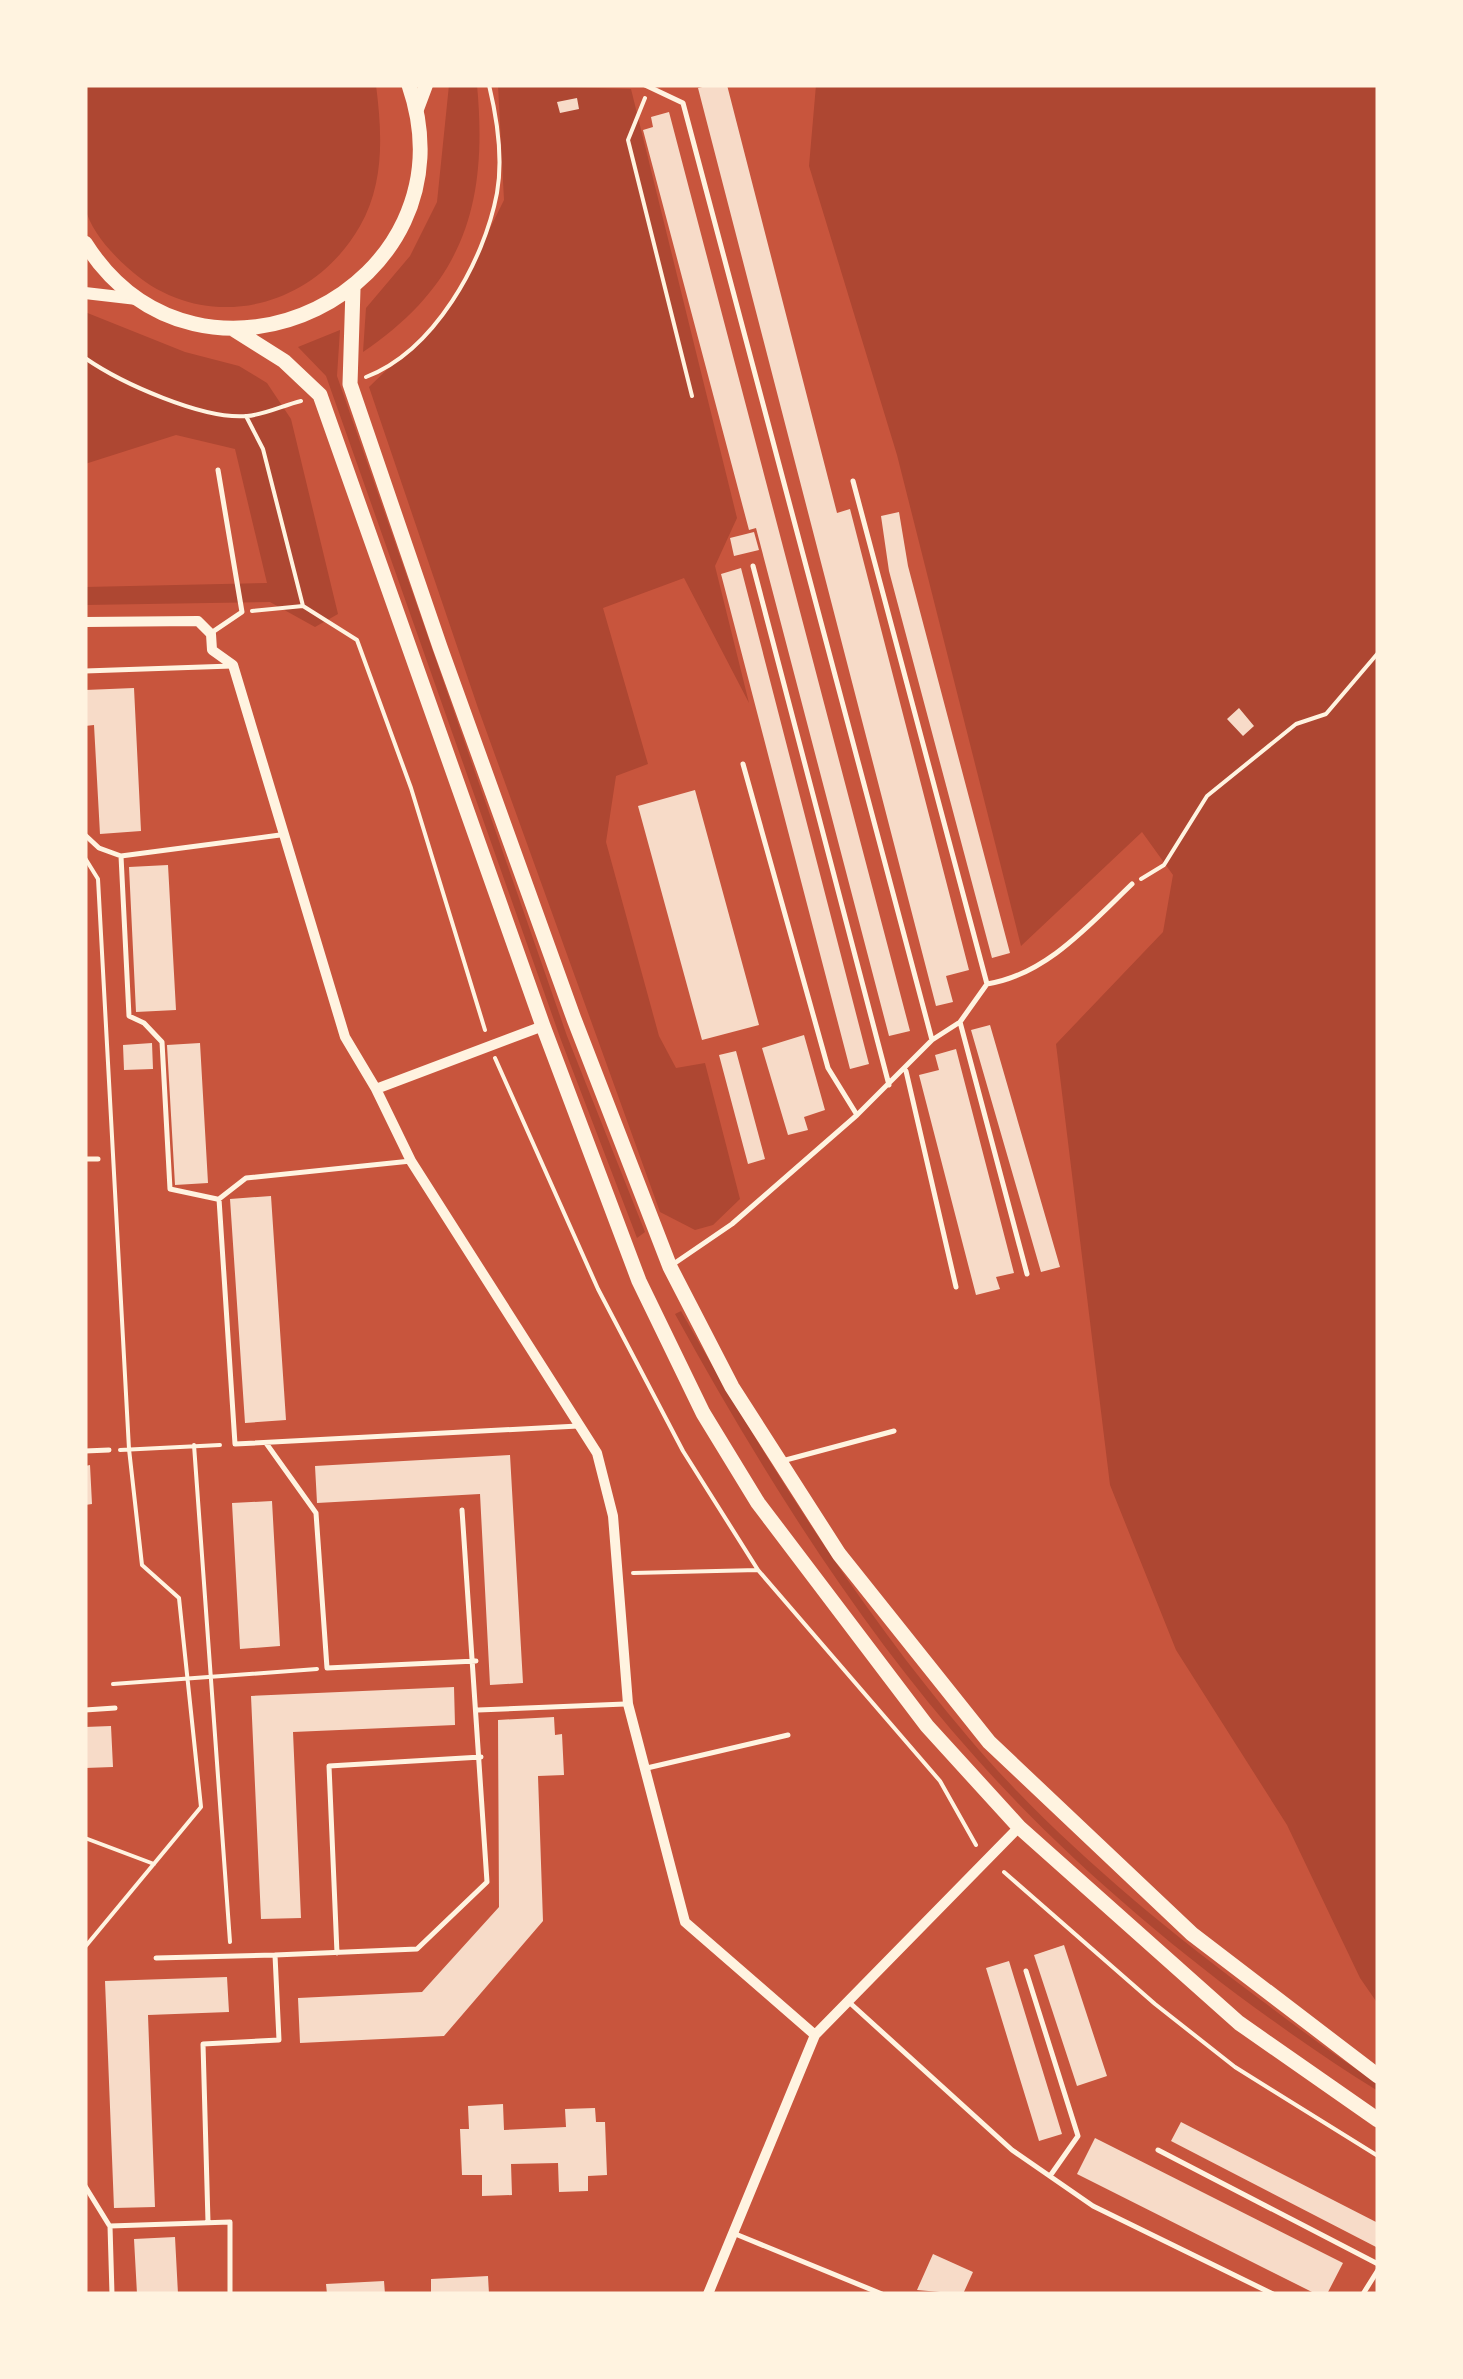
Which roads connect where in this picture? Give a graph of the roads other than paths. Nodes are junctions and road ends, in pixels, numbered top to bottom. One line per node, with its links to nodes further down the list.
1 (409, 85): 4 (main road)
2 (426, 85): 4 (main road)
3 (647, 87): 25 (lane)
4 (417, 109): 6 (main road)
5 (85, 243): 8 (main road)
6 (352, 289): 9 (main road); 34 (main road)
7 (85, 293): 8 (street)
8 (138, 299): 9 (main road)
9 (234, 329): 24 (main road)
10 (218, 470): 14 (lane)
11 (853, 482): 22 (lane)
12 (753, 566): 27 (lane)
13 (85, 622): 14 (street)
14 (211, 634): 15 (street)
15 (233, 666): 16 (lane); 18 (street)
16 (85, 671)
17 (743, 764): 29 (lane)
18 (280, 834): 20 (lane); 28 (street)
19 (85, 835): 20 (lane)
20 (120, 856): 33 (lane)
21 (1132, 884): 22 (lane)
22 (987, 984): 23 (lane)
23 (960, 1022): 25 (lane); 35 (lane)
24 (543, 1026): 28 (street); 36 (main road)
25 (932, 1040): 26 (lane)
26 (906, 1071): 27 (lane); 37 (lane)
27 (890, 1085): 29 (lane)
28 (376, 1089): 32 (street)
29 (856, 1115): 34 (lane)
30 (98, 1158): 31 (lane)
31 (85, 1159)
32 (410, 1162): 33 (lane); 38 (street)
33 (219, 1199): 40 (lane)
34 (670, 1267): 36 (main road); 43 (main road)
35 (1027, 1274)
36 (639, 1281): 53 (main road)
37 (956, 1286)
38 (580, 1426): 40 (lane); 46 (street)
39 (894, 1432): 43 (lane)
40 (266, 1443): 45 (lane)
41 (108, 1450): 42 (lane)
42 (85, 1451)
43 (782, 1462): 60 (main road)
44 (462, 1510): 45 (lane)
45 (476, 1661): 49 (lane)
46 (628, 1704): 49 (lane); 52 (street)
47 (115, 1708): 48 (lane)
48 (85, 1710)
49 (478, 1710): 51 (lane)
50 (788, 1735): 52 (lane)
51 (480, 1757): 54 (lane); 54 (lane)
52 (647, 1768): 59 (street)
53 (1020, 1827): 58 (street); 61 (main road)
54 (337, 1953): 55 (lane)
55 (275, 1955): 56 (lane); 65 (lane)
56 (156, 1958)
57 (1026, 1970): 63 (lane)
58 (848, 2000): 59 (street); 63 (lane)
59 (815, 2035): 67 (street)
60 (1378, 2076)
61 (1378, 2120)
62 (1158, 2150): 68 (lane)
63 (1050, 2176): 73 (lane)
64 (85, 2186): 66 (lane)
65 (208, 2222): 66 (lane); 70 (lane)
66 (110, 2226): 69 (lane)
67 (734, 2233): 71 (street); 72 (lane)
68 (1378, 2267): 74 (lane)
69 (112, 2294)
70 (230, 2294)
71 (708, 2294)
72 (882, 2294)
73 (1273, 2294)
74 (1363, 2294)

